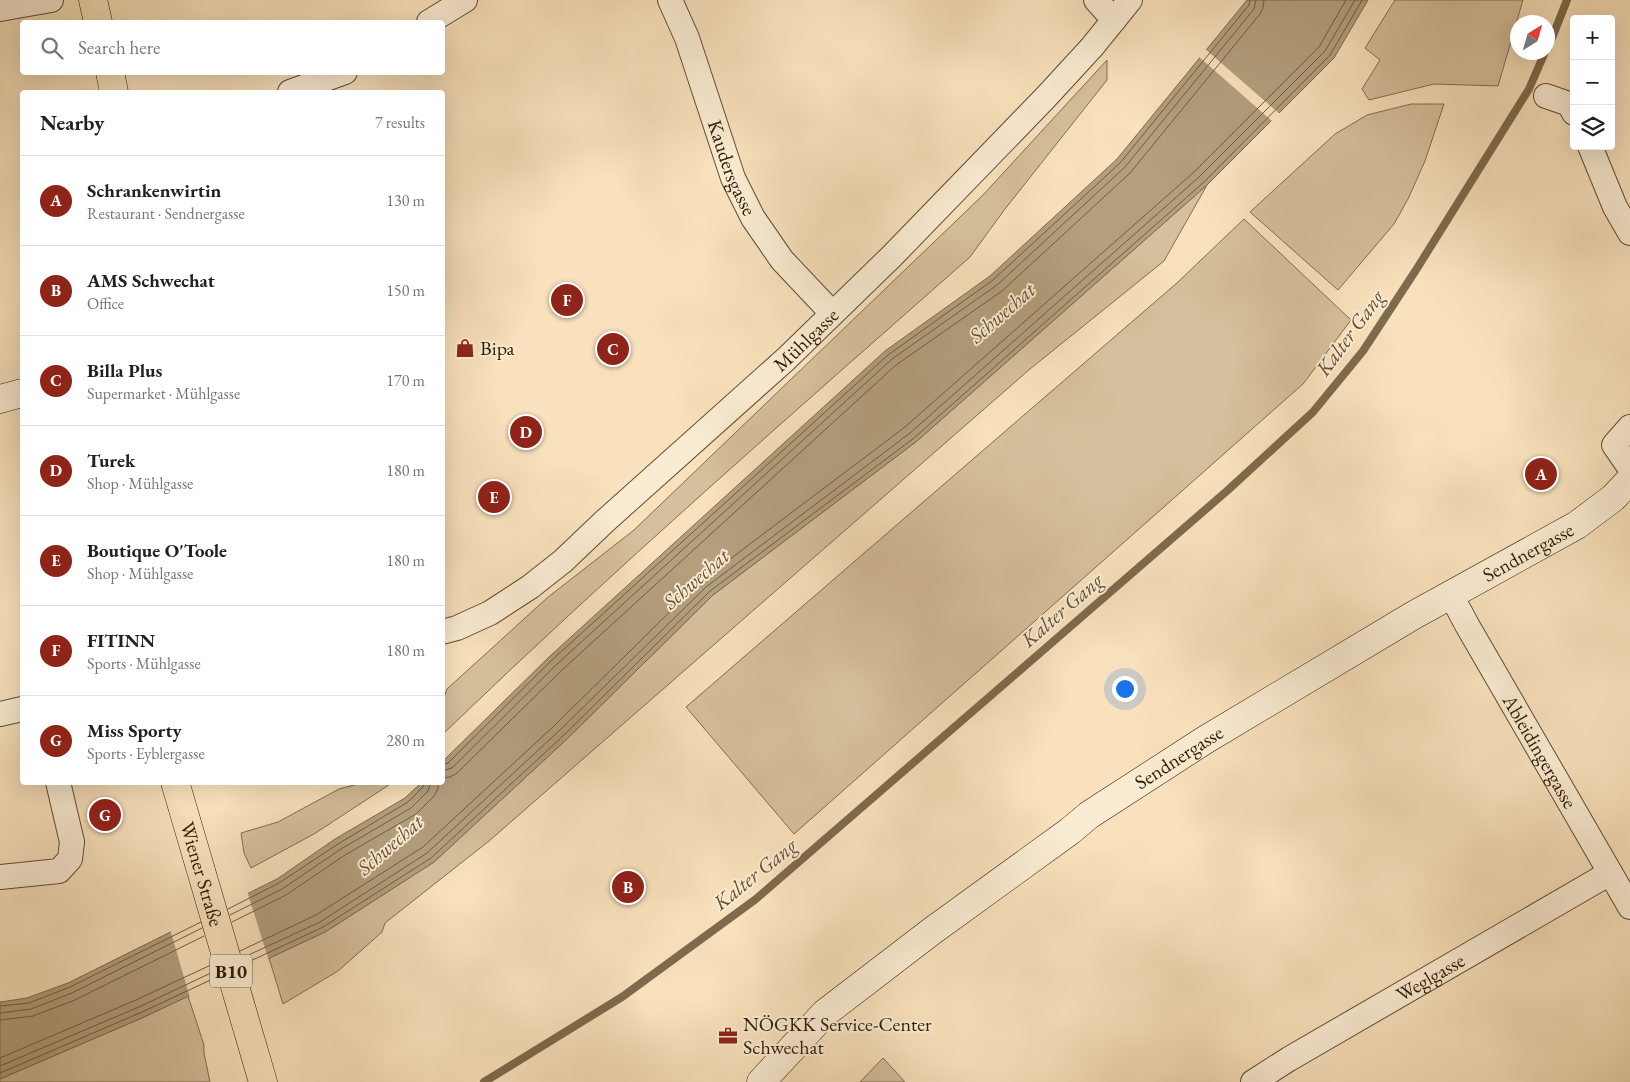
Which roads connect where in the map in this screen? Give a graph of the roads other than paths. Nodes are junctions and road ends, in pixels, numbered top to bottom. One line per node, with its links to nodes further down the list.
1 (51, 0): 7 (street)
2 (93, 0): 8 (main road)
3 (465, 0): 9 (street)
4 (670, 0): 19 (street, Kaudersgasse)
5 (1096, 0): 10 (street)
6 (1130, 0): 10 (street, Mühlgasse)
7 (0, 9)
8 (98, 20)
9 (432, 20)
10 (1114, 20): 19 (street, Mühlgasse)
11 (111, 75): 13 (main road)
12 (337, 75): 14 (street)
13 (114, 90)
14 (296, 90)
15 (1546, 96): 16 (street)
16 (1570, 106)
17 (1592, 150): 18 (street)
18 (1630, 233)
19 (832, 313): 26 (street, Mühlgasse)
20 (20, 393): 21 (street)
21 (0, 398)
22 (1630, 427): 23 (street)
23 (1630, 468)
24 (1630, 480): 25 (street, Sendnergasse)
25 (1451, 595): 31 (street, Ableidingergasse); 35 (street, Sendnergasse)
26 (445, 631)
27 (20, 709): 28 (street)
28 (0, 714)
29 (59, 785): 32 (street)
30 (176, 785): 34 (main road, Wiener Straße / B10)
31 (1610, 873): 33 (street, Ableidingergasse); 36 (street, Weglgasse)
32 (0, 877)
33 (1630, 907)
34 (263, 1082)
35 (760, 1082)
36 (1253, 1082)

